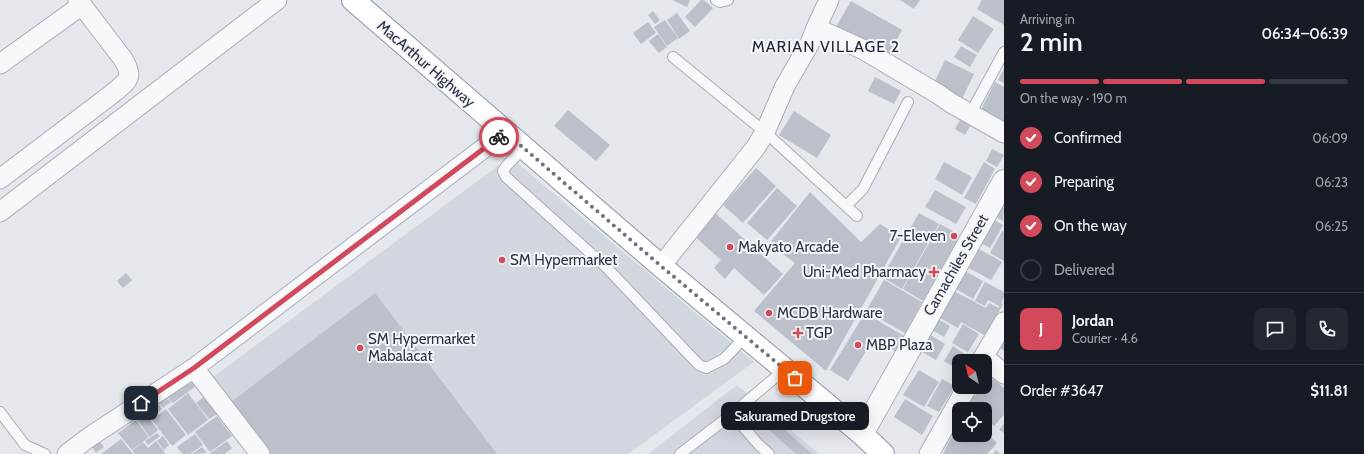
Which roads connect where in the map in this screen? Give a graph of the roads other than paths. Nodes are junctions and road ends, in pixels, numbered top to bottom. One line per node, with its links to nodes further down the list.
1 (278, 0): 20 (street)
2 (353, 0): 13 (highway, MacArthur Highway)
3 (716, 0): 4 (lane)
4 (728, 0)
5 (829, 0): 7 (street)
6 (80, 3): 10 (street); 17 (street)
7 (816, 28): 12 (street); 14 (street)
8 (1004, 52): 12 (lane)
9 (673, 57): 14 (lane)
10 (0, 64)
11 (908, 102): 19 (lane)
12 (970, 114): 15 (street)
13 (505, 132): 16 (highway, MacArthur Highway); 27 (street)
14 (765, 132): 19 (lane); 22 (street)
15 (1004, 133)
16 (524, 148): 22 (highway, MacArthur Highway); 24 (lane)
17 (0, 179)
18 (1004, 181): 33 (street, Camachiles Street)
19 (846, 206): 21 (lane)
20 (0, 212)
21 (857, 216)
22 (661, 266): 24 (highway, MacArthur Highway)
23 (1004, 322): 25 (street)
24 (745, 337): 28 (highway, MacArthur Highway)
25 (986, 354)
26 (992, 365): 29 (street)
27 (194, 368): 35 (street); 36 (street)
28 (784, 370): 32 (lane); 33 (highway, MacArthur Highway)
29 (1004, 374)
30 (963, 394): 40 (street)
31 (0, 412): 34 (lane)
32 (732, 414): 37 (lane); 38 (lane)
33 (862, 434): 39 (highway, MacArthur Highway)
34 (45, 454)
35 (67, 454)
36 (260, 454)
37 (680, 454)
38 (769, 454)
39 (883, 454)
40 (929, 454)

